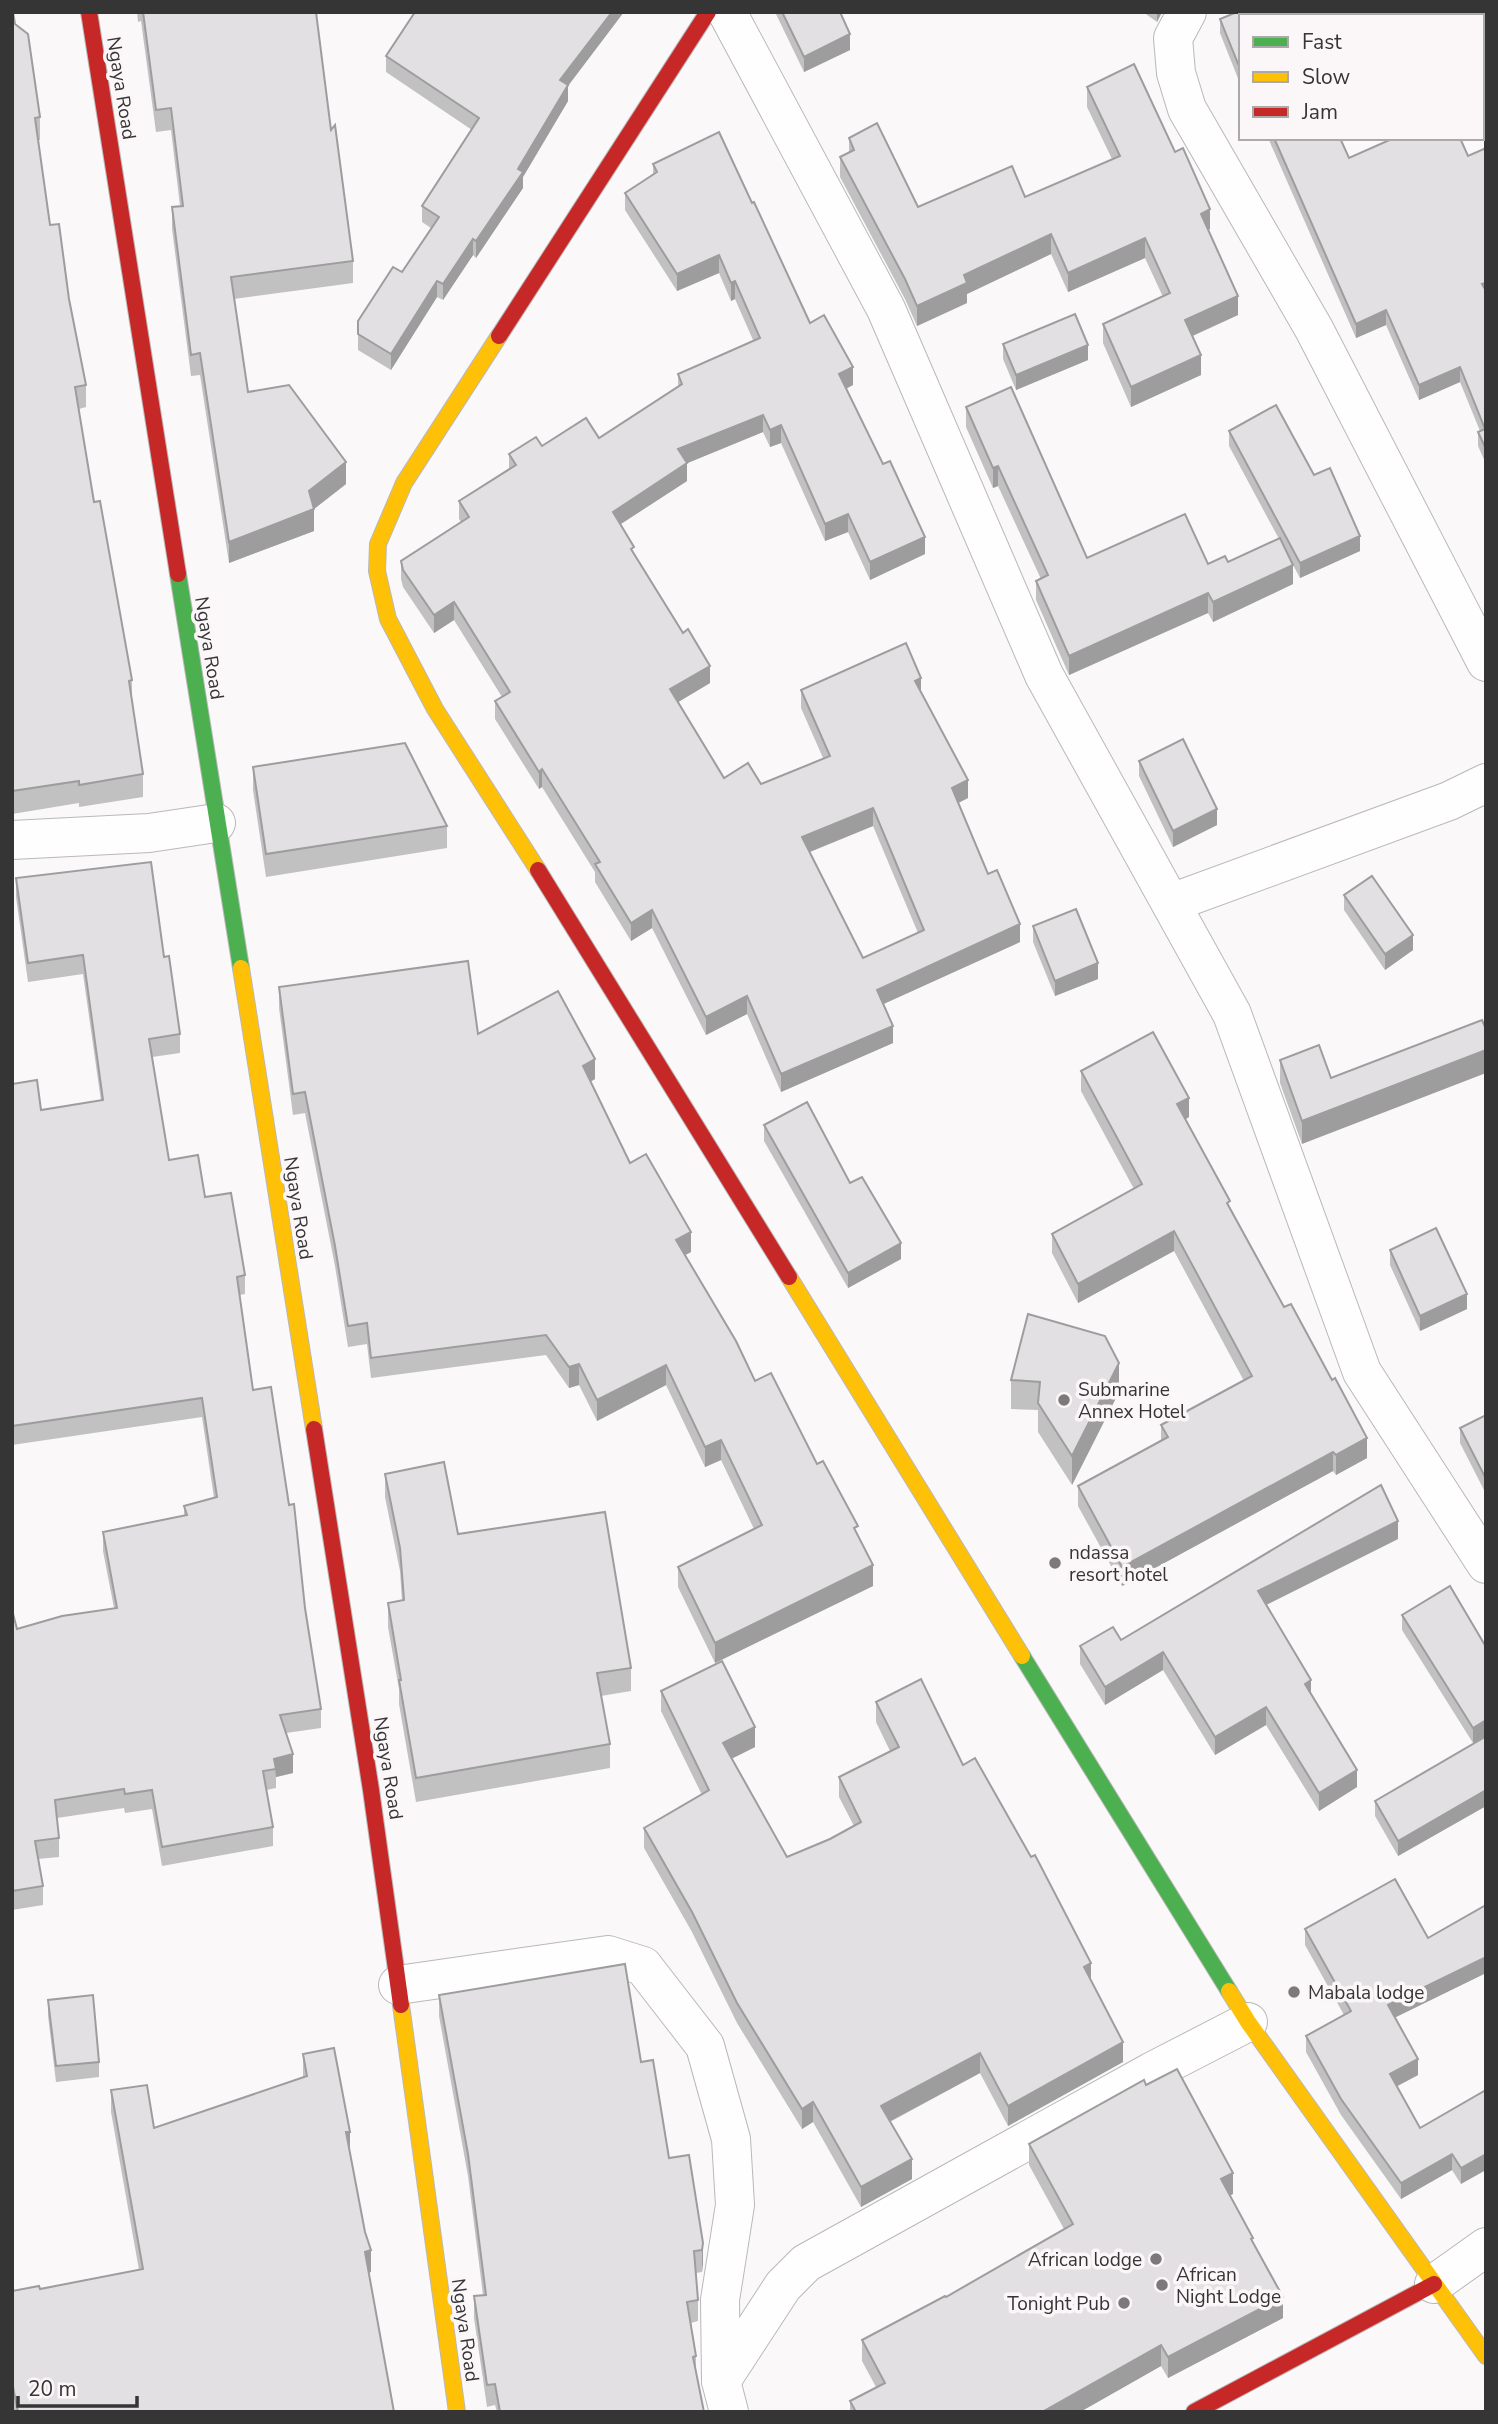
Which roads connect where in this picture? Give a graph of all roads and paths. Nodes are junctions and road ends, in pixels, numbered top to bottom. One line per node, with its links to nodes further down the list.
1 (89, 12): 7 (street, Ngaya Road)
2 (708, 12): 12 (street)
3 (727, 12): 9 (street)
4 (1187, 12): 5 (street)
5 (1486, 662)
6 (1486, 783): 9 (street)
7 (216, 823): 8 (street); 11 (street, Ngaya Road)
8 (12, 839)
9 (1171, 902): 10 (street)
10 (1486, 1564)
11 (398, 1985): 16 (street); 17 (street, Ngaya Road)
12 (1248, 2021): 14 (street); 16 (street)
13 (1486, 2247): 14 (street)
14 (1434, 2284): 15 (street); 18 (street)
15 (1486, 2356)
16 (725, 2396)
17 (457, 2412)
18 (1194, 2412)

